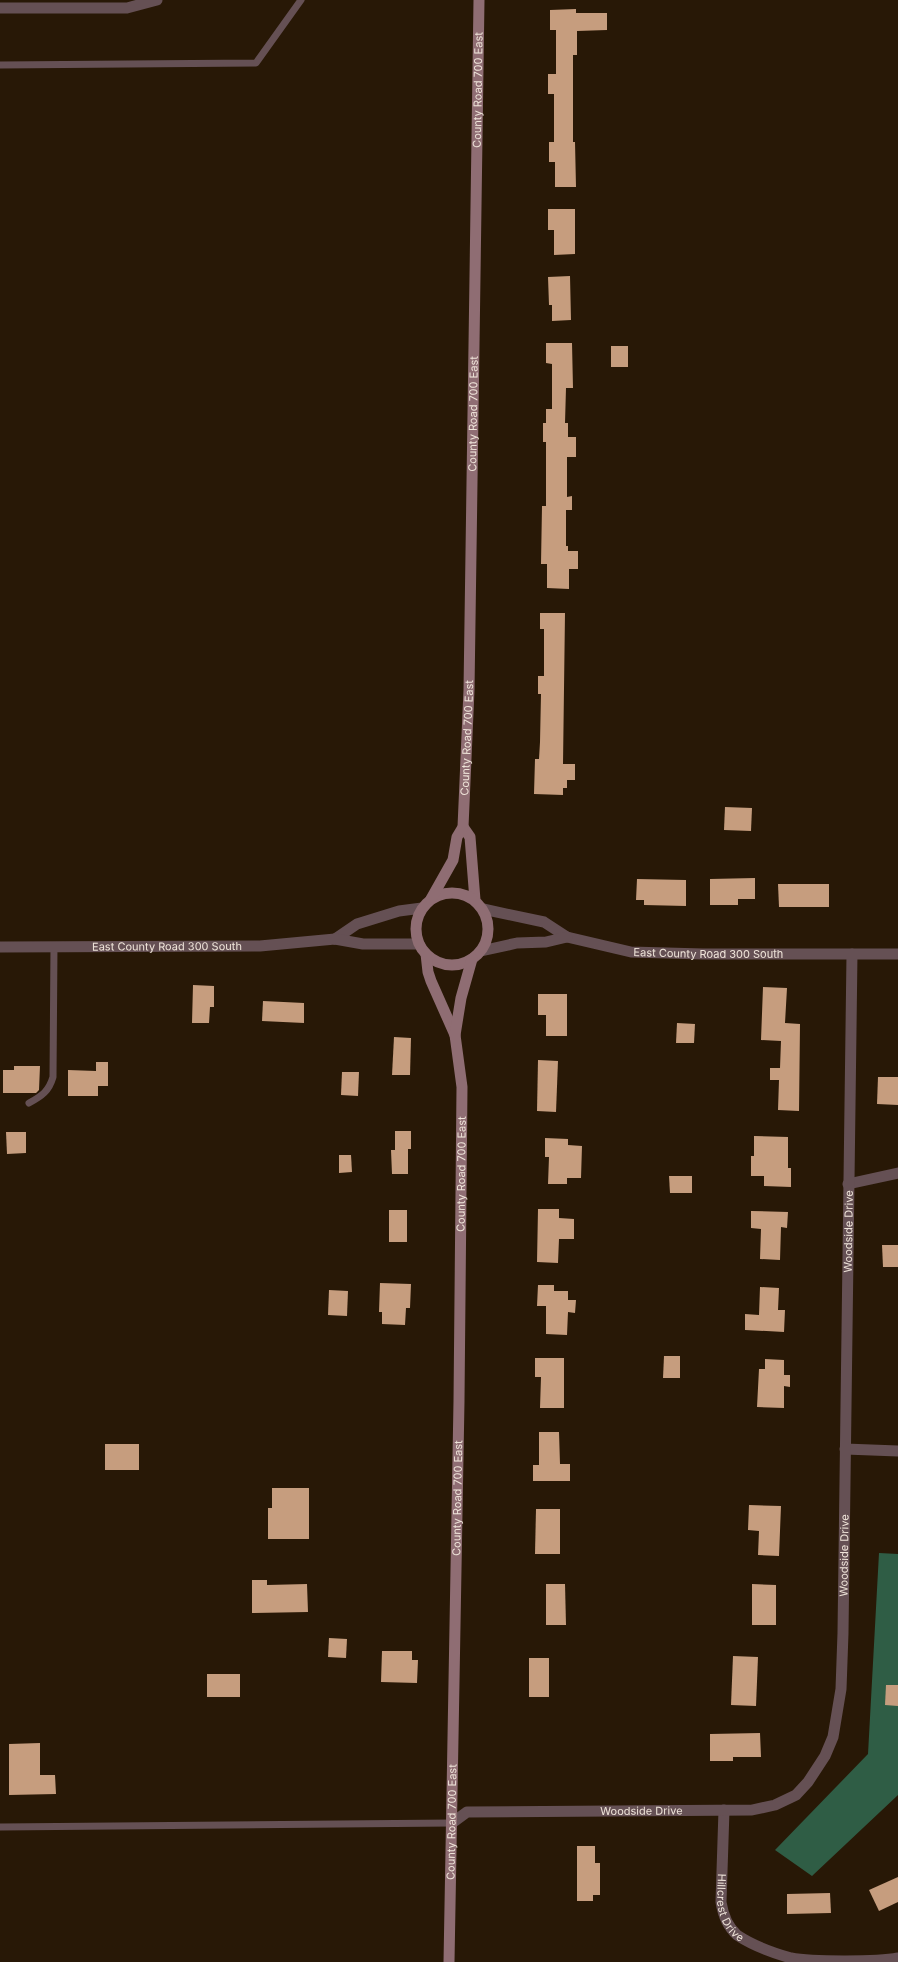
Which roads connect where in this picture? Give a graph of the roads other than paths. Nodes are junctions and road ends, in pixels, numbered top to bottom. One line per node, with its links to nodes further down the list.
1 (157, 0): 4 (street)
2 (301, 0): 5 (lane)
3 (479, 0): 6 (main road, County Road 700 East)
4 (0, 8)
5 (0, 65)
6 (464, 827): 7 (main road, County Road 700 East); 8 (main road, County Road 700 East)
7 (431, 899): 8 (main road); 9 (main road)
8 (475, 900): 10 (main road)
9 (422, 908): 12 (street, East County Road 300 South); 13 (main road)
10 (483, 909): 11 (street, East County Road 300 South); 16 (main road)
11 (568, 937): 16 (street, East County Road 300 South); 18 (street, East County Road 300 South)
12 (335, 939): 13 (street, East County Road 300 South); 14 (street, East County Road 300 South)
13 (419, 944): 17 (main road)
14 (54, 946): 15 (street, East County Road 300 South); 22 (lane)
15 (0, 947)
16 (481, 951): 20 (main road)
17 (426, 954): 20 (main road); 21 (main road, County Road 700 East)
18 (852, 954): 19 (street, East County Road 300 South); 24 (street, Woodside Drive)
19 (898, 954)
20 (472, 959): 21 (main road, County Road 700 East)
21 (455, 1035): 28 (main road, County Road 700 East)
22 (28, 1103)
23 (898, 1173): 24 (street)
24 (848, 1184): 25 (street, Woodside Drive)
25 (845, 1449): 26 (street); 27 (street, Woodside Drive)
26 (898, 1451)
27 (724, 1810): 28 (street, Woodside Drive); 30 (street, Hillcrest Drive)
28 (452, 1823): 29 (lane); 31 (main road, County Road 700 East)
29 (0, 1827)
30 (898, 1958)
31 (449, 1962)

